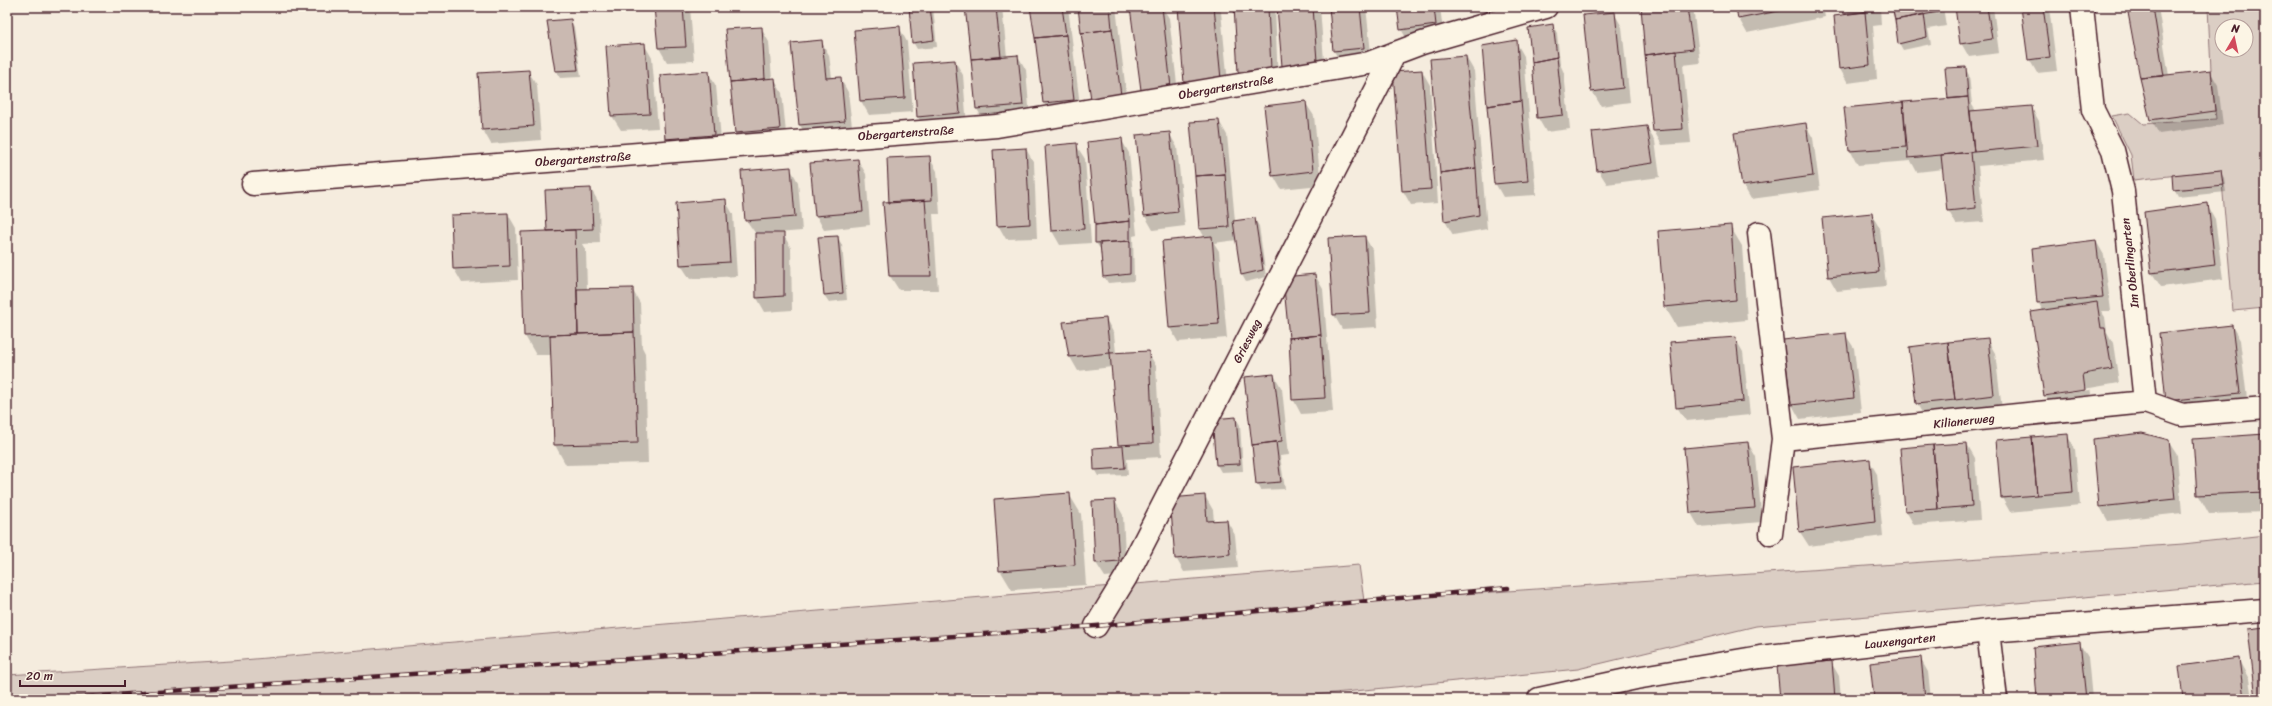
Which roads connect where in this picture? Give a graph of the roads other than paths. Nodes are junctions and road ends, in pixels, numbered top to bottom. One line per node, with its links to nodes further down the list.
1 (1546, 7): 3 (street, Obergartenstraße)
2 (2082, 7): 6 (street, Im Oberlingarten)
3 (1395, 53): 4 (street, Obergartenstraße); 11 (street, Griesweg)
4 (253, 184)
5 (1759, 233): 8 (street)
6 (2145, 402): 7 (street); 8 (street, Kilianerweg)
7 (2265, 408)
8 (1783, 439): 9 (street)
9 (1770, 534)
10 (2265, 610): 12 (street, Lauxengarten)
11 (1096, 626)
12 (1988, 631): 13 (street, Lauxengarten); 14 (street)
13 (1539, 699)
14 (1996, 699)

